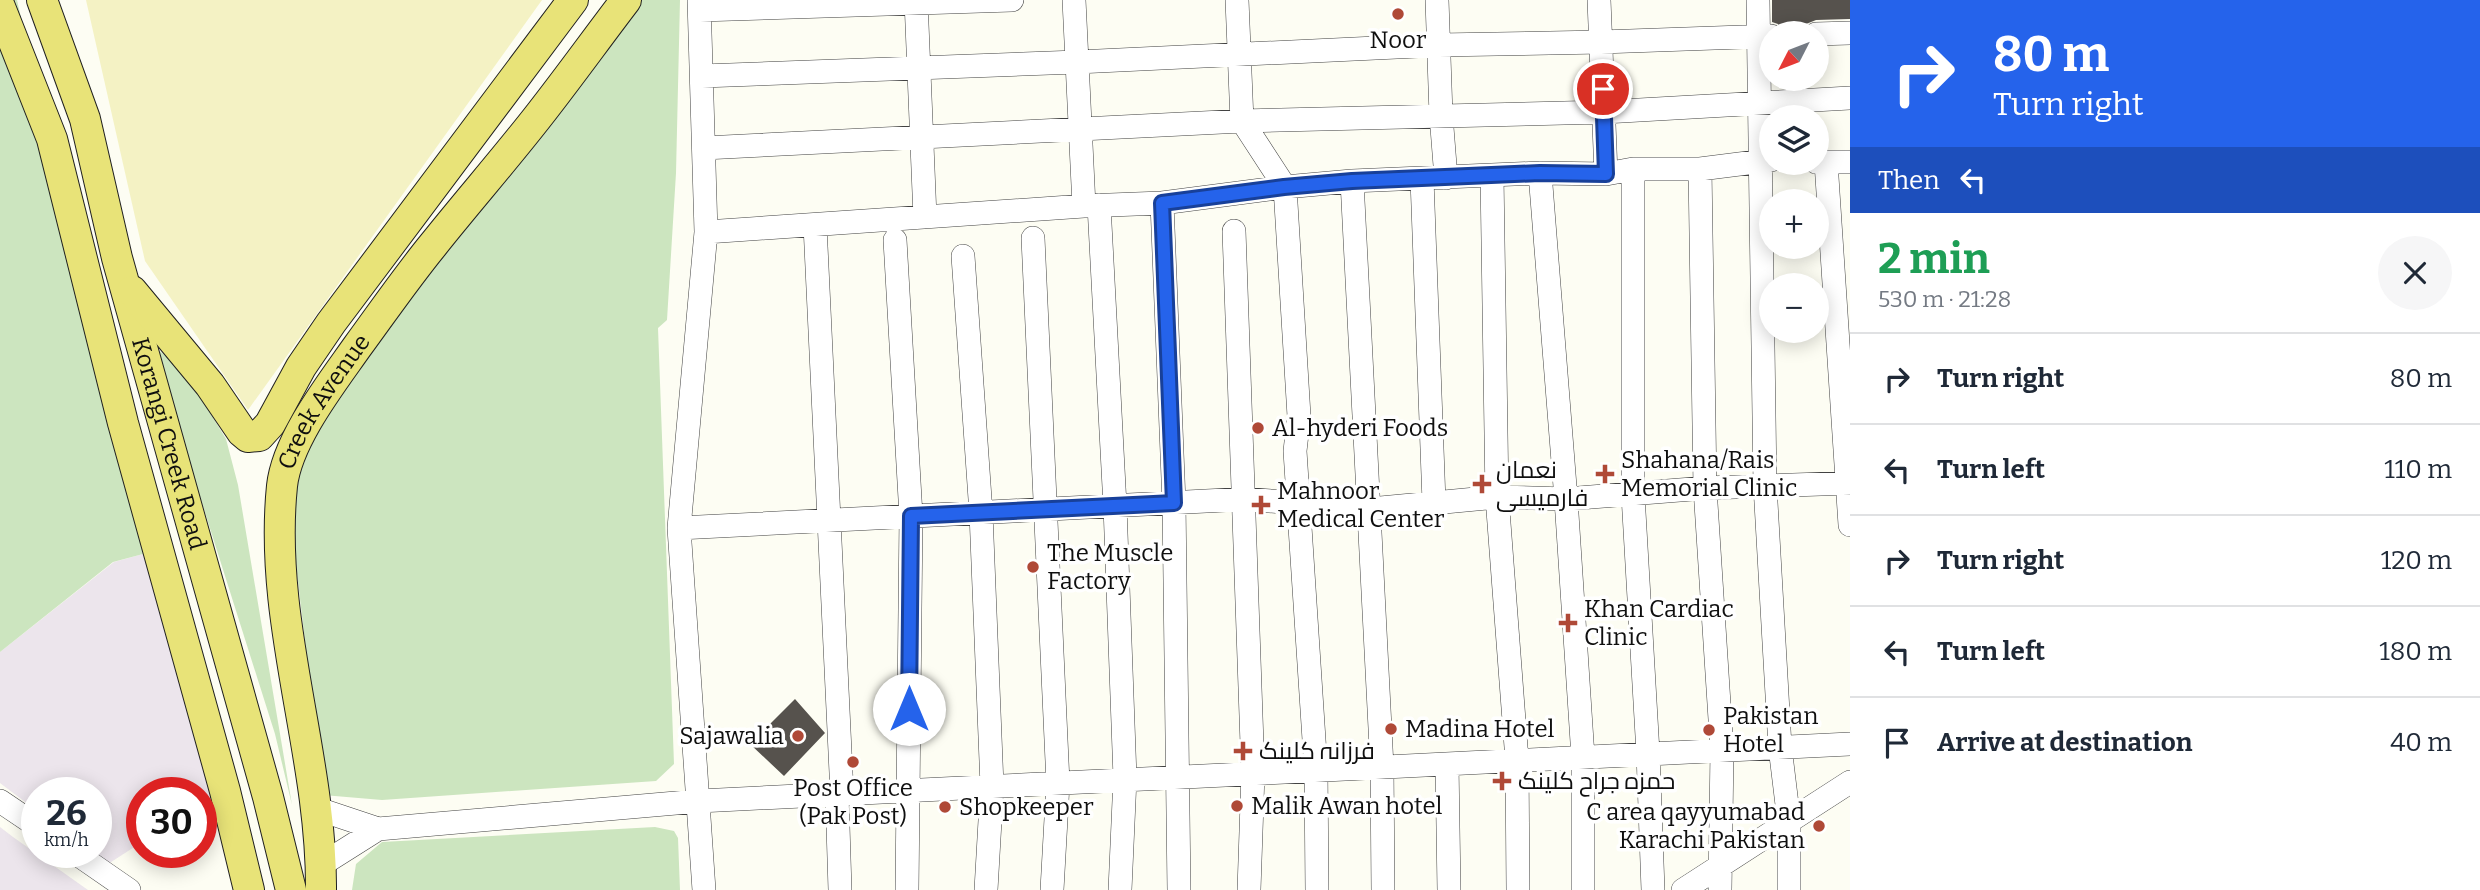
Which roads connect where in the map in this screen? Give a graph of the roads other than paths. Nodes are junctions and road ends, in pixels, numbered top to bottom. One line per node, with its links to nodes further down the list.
1 (42, 0): 55 (main road, Korangi Creek Road)
2 (573, 0): 55 (main road, Creek Avenue)
3 (626, 0): 93 (main road, Creek Avenue)
4 (1012, 0): 10 (street)
5 (1074, 0): 20 (street)
6 (1237, 0): 19 (street)
7 (1437, 0): 18 (street)
8 (1599, 0): 17 (street)
9 (1758, 0): 13 (street)
10 (916, 2): 11 (street); 21 (street)
11 (699, 5): 22 (street)
12 (0, 7): 101 (main road, Korangi Creek Road)
13 (1762, 21)
14 (1850, 33): 15 (street)
15 (1829, 34)
16 (1759, 36): 17 (street)
17 (1601, 42): 18 (street); 26 (street)
18 (1438, 45): 19 (street); 27 (street)
19 (1240, 55): 20 (street); 28 (street)
20 (1077, 62): 21 (street); 29 (street)
21 (917, 66): 22 (street); 30 (street)
22 (702, 76): 31 (street)
23 (1761, 91): 25 (street)
24 (1850, 98): 25 (street)
25 (1760, 103): 26 (street)
26 (1604, 112): 27 (street); 38 (street)
27 (1441, 115): 28 (street); 42 (street)
28 (1242, 121): 29 (street); 45 (street)
29 (1080, 130): 30 (street); 47 (street)
30 (920, 137): 31 (street); 48 (street)
31 (704, 148): 51 (street)
32 (1759, 161): 36 (street)
33 (1829, 162): 34 (street)
34 (1850, 162)
35 (1633, 169): 36 (street); 38 (street); 59 (street)
36 (1700, 169): 58 (street)
37 (1540, 173): 38 (street); 41 (street); 62 (street)
38 (1606, 174)
39 (1766, 175): 57 (street)
40 (1822, 175): 56 (street)
41 (1492, 176): 42 (street); 60 (street)
42 (1446, 178): 43 (street)
43 (1422, 180): 44 (street); 63 (street)
44 (1352, 181): 45 (street); 67 (street)
45 (1284, 187): 46 (street); 65 (street)
46 (1162, 203): 47 (street); 64 (street)
47 (1091, 206): 48 (street); 66 (street)
48 (925, 217): 49 (street)
49 (815, 225): 51 (street); 71 (street)
50 (1234, 231): 61 (street)
51 (706, 232): 73 (street)
52 (1033, 238): 68 (street)
53 (895, 240): 70 (street)
54 (964, 256): 69 (street)
55 (125, 283): 102 (main road, Korangi Creek Road)
56 (1849, 483): 57 (street); 72 (street)
57 (1765, 485): 58 (street); 75 (street)
58 (1705, 488): 59 (street); 76 (street)
59 (1633, 495): 62 (street); 77 (street)
60 (1497, 498): 62 (street); 63 (street); 79 (street)
61 (1245, 499): 64 (street); 65 (street); 83 (street)
62 (1566, 499): 78 (street)
63 (1434, 502): 67 (street)
64 (1174, 503): 66 (street); 84 (street)
65 (1298, 504): 67 (street); 82 (street)
66 (1115, 506): 68 (street); 85 (street)
67 (1370, 509): 81 (street)
68 (1046, 510): 69 (street); 87 (street)
69 (981, 513): 70 (street); 88 (street)
70 (911, 516): 71 (street); 89 (street)
71 (830, 521): 73 (street); 90 (street)
72 (1850, 525)
73 (679, 528): 92 (street)
74 (1850, 744): 75 (street)
75 (1780, 747): 76 (street); 95 (street)
76 (1722, 750): 77 (street); 97 (street)
77 (1648, 753): 78 (street); 116 (street)
78 (1583, 757): 79 (street); 115 (street)
79 (1517, 760): 80 (street); 114 (street)
80 (1447, 764): 81 (street); 113 (street)
81 (1382, 767): 82 (street); 112 (street)
82 (1316, 770): 83 (street); 111 (street)
83 (1253, 774): 84 (street); 110 (street)
84 (1178, 776): 85 (street); 109 (street)
85 (1125, 778): 87 (street); 108 (street)
86 (1850, 782): 95 (street)
87 (1058, 783): 88 (street); 107 (street)
88 (992, 786): 89 (street); 106 (street)
89 (909, 792): 90 (street); 105 (street)
90 (840, 794): 92 (street); 104 (street)
91 (0, 801): 94 (street)
92 (699, 801): 96 (street); 103 (street)
93 (317, 809): 96 (street); 99 (main road, Creek Avenue)
94 (21, 815)
95 (1789, 821): 97 (street); 119 (street)
96 (378, 830): 99 (street)
97 (1720, 866): 117 (street); 118 (street)
98 (97, 868): 100 (street)
99 (321, 877)
100 (129, 890)
101 (249, 890)
102 (292, 890)
103 (704, 890)
104 (840, 890)
105 (907, 890)
106 (986, 890)
107 (1052, 890)
108 (1120, 890)
109 (1179, 890)
110 (1249, 890)
111 (1317, 890)
112 (1383, 890)
113 (1448, 890)
114 (1518, 890)
115 (1584, 890)
116 (1653, 890)
117 (1683, 890)
118 (1720, 890)
119 (1789, 890)

